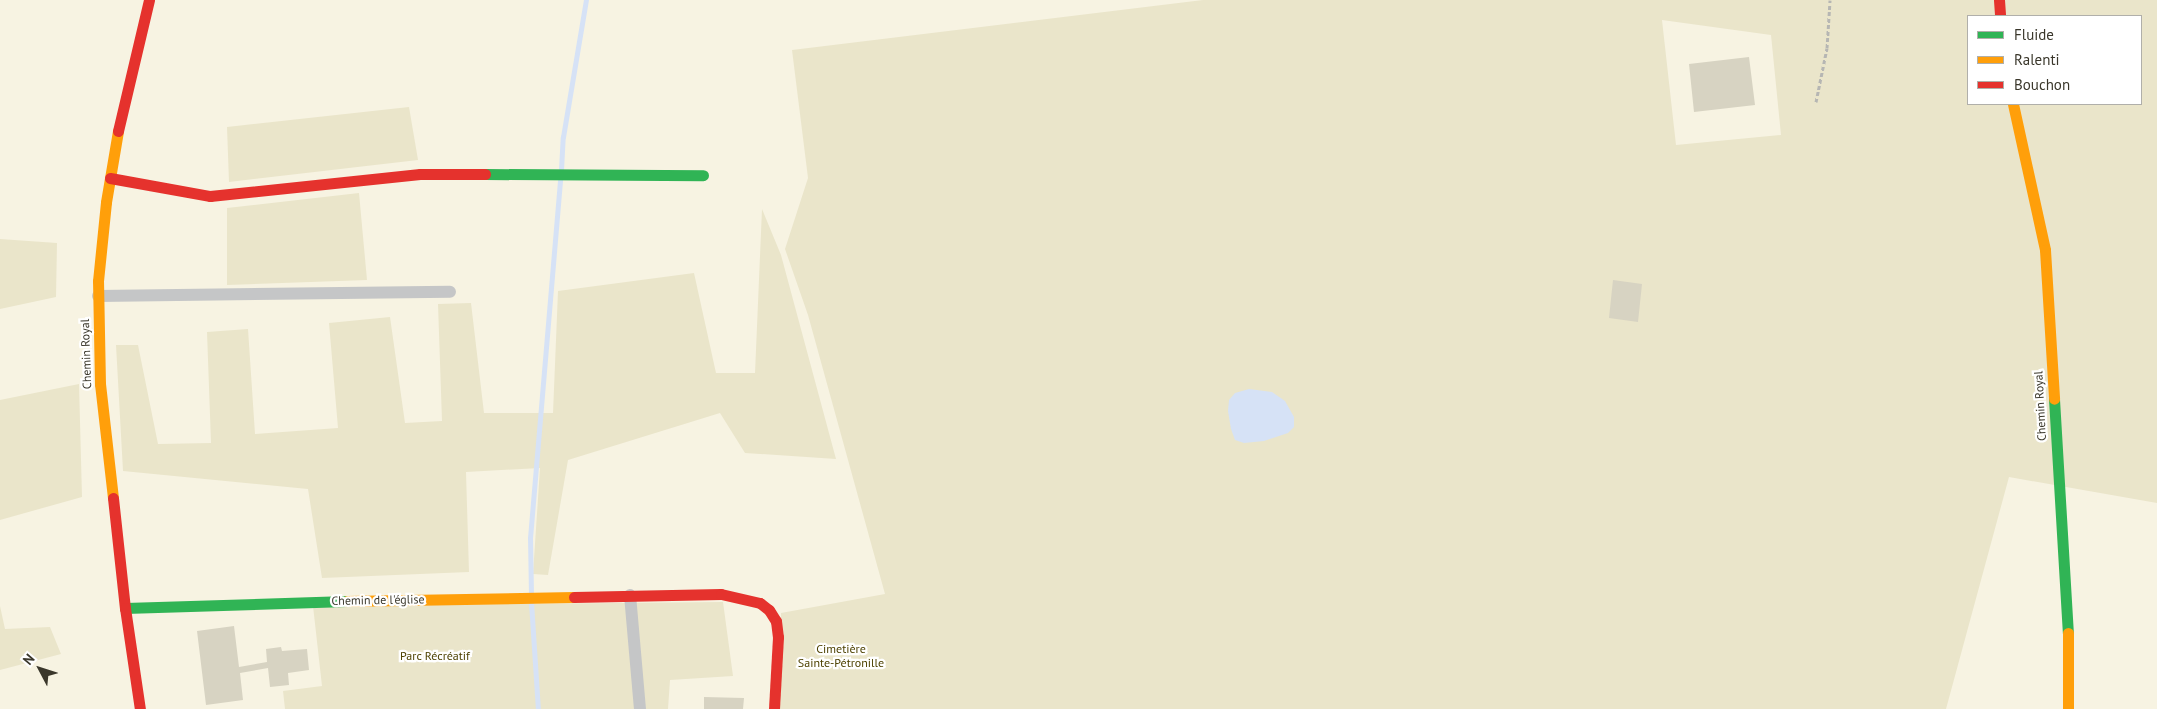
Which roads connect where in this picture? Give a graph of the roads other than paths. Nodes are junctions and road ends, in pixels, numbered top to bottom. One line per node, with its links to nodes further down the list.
1 (149, 0): 6 (main road, Chemin Royal)
2 (2000, 0): 3 (main road)
3 (2000, 15)
4 (2013, 105): 14 (main road, Chemin Royal)
5 (703, 175): 6 (main road)
6 (110, 178): 8 (main road, Chemin Royal)
7 (450, 292): 8 (street)
8 (98, 296): 10 (main road, Chemin Royal)
9 (630, 595): 10 (main road, Chemin de l'église); 12 (street); 13 (main road, Chemin de l'église)
10 (125, 608): 11 (main road, Chemin Royal)
11 (140, 709)
12 (640, 709)
13 (774, 709)
14 (2068, 709)

